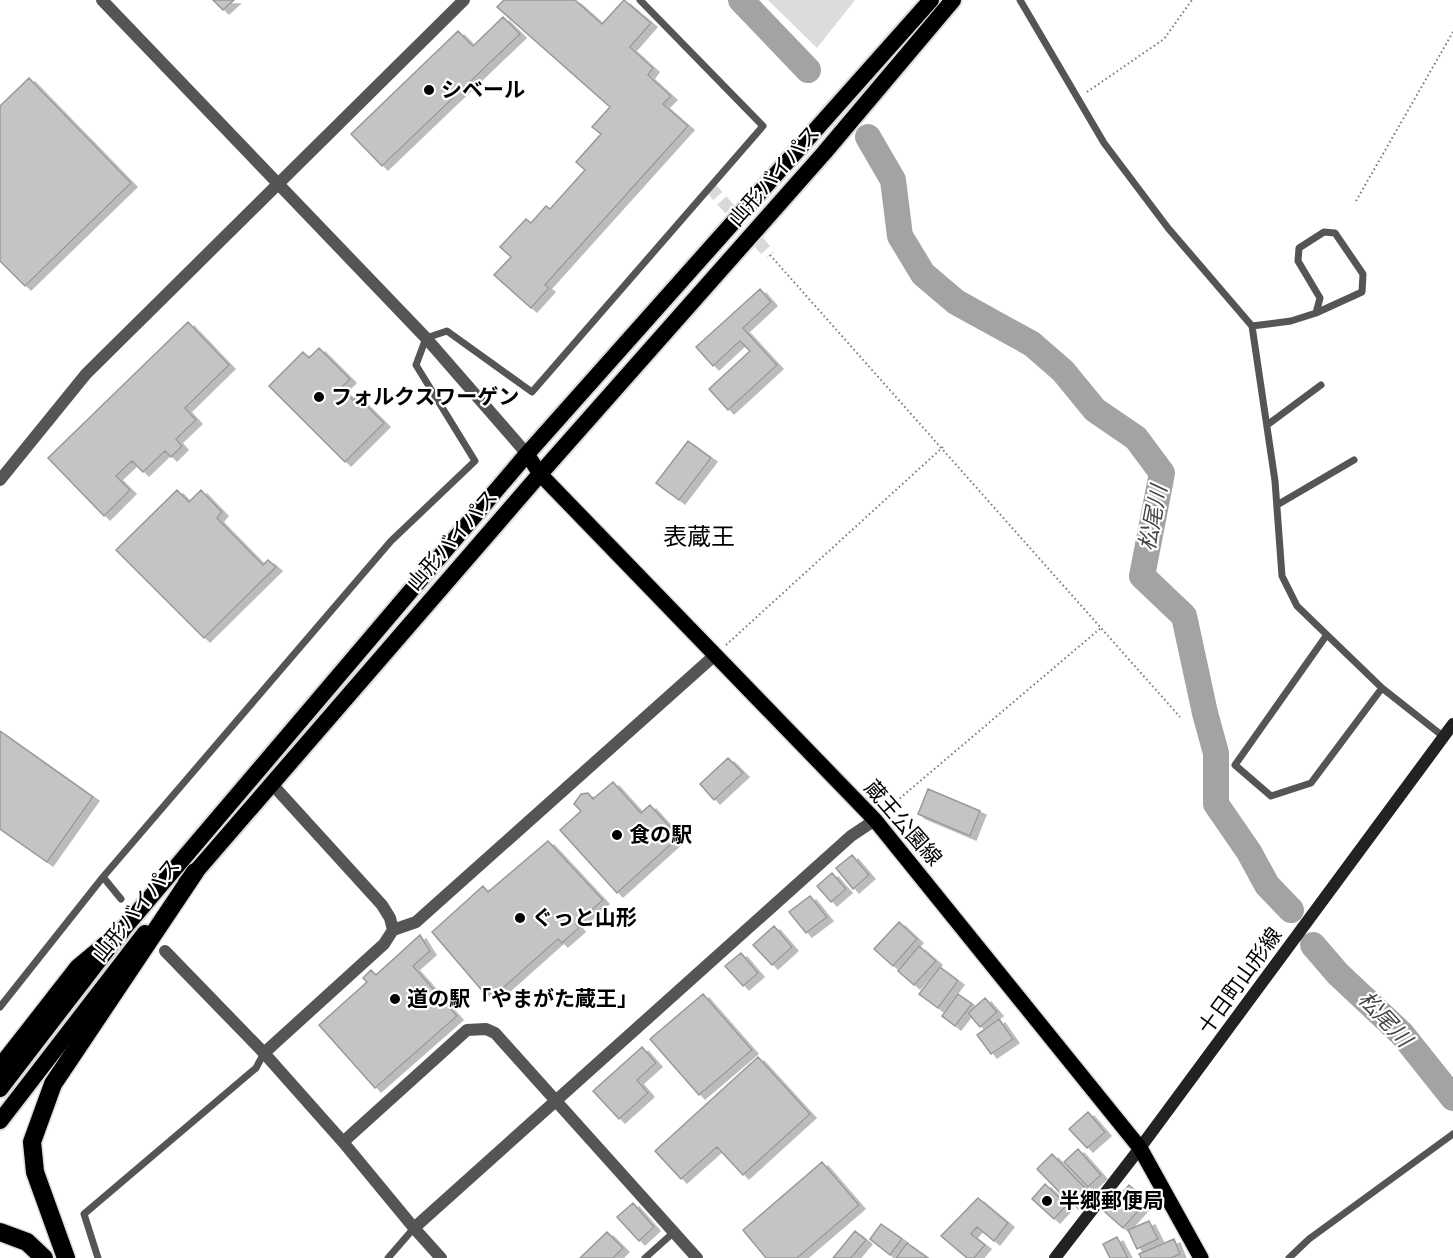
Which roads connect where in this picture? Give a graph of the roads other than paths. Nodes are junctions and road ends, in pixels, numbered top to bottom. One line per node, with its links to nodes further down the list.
1 (102, 0): 7 (street)
2 (464, 0): 7 (street)
3 (640, 0): 10 (lane)
4 (931, 0): 13 (highway, 山形バイパス)
5 (952, 0): 15 (highway, 山形バイパス)
6 (1020, 0): 9 (lane)
7 (277, 183): 10 (street); 16 (street)
8 (1316, 313): 8 (lane); 9 (lane)
9 (1252, 326): 12 (lane)
10 (426, 338): 13 (street); 26 (lane)
11 (1321, 385): 12 (lane)
12 (1267, 425): 17 (lane)
13 (526, 454): 15 (main road, 蔵王公園線); 29 (highway, 山形バイパス)
14 (1354, 460): 17 (lane)
15 (540, 474): 19 (main road, 蔵王公園線); 23 (highway, 山形バイパス)
16 (0, 480)
17 (1277, 506): 18 (lane)
18 (1326, 636): 20 (lane); 20 (lane)
19 (715, 655): 24 (main road, 蔵王公園線); 28 (street)
20 (1382, 688): 22 (lane)
21 (1453, 724): 22 (main road, 十日町山形線)
22 (1443, 737): 39 (main road, 十日町山形線)
23 (271, 783): 25 (highway, 山形バイパス); 28 (street)
24 (875, 820): 35 (street); 39 (main road, 蔵王公園線)
25 (195, 872): 36 (highway, 山形バイパス); 44 (highway)
26 (103, 877): 27 (lane); 31 (lane)
27 (121, 899)
28 (393, 930): 32 (street)
29 (120, 933): 33 (highway); 34 (highway, 山形バイパス)
30 (165, 951): 32 (street)
31 (0, 1007)
32 (264, 1053): 38 (street); 45 (lane)
33 (0, 1068)
34 (0, 1089)
35 (556, 1099): 38 (street); 40 (street); 42 (street)
36 (0, 1121)
37 (1453, 1134): 52 (lane)
38 (343, 1142): 40 (street)
39 (1140, 1148): 50 (main road, 十日町山形線); 51 (main road, 蔵王公園線)
40 (414, 1228): 46 (lane); 47 (street)
41 (0, 1232): 43 (highway)
42 (674, 1232): 48 (lane); 49 (street)
43 (44, 1258)
44 (66, 1258)
45 (98, 1258)
46 (388, 1258)
47 (441, 1258)
48 (645, 1258)
49 (697, 1258)
50 (1055, 1258)
51 (1201, 1258)
52 (1289, 1258)

